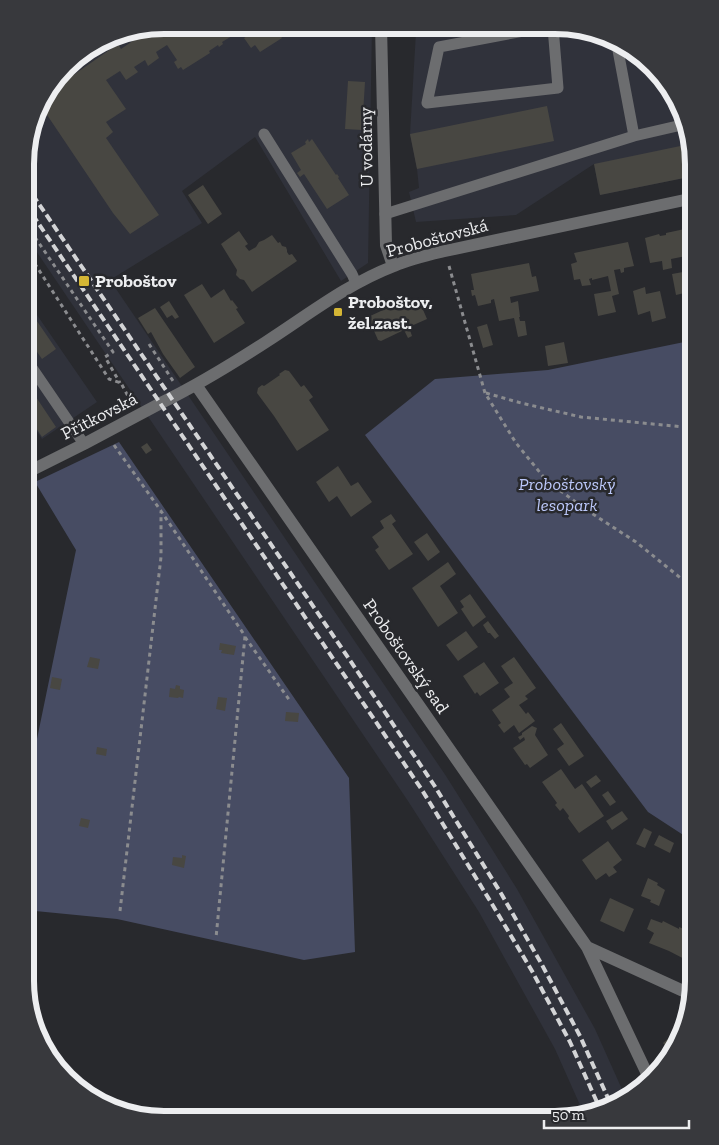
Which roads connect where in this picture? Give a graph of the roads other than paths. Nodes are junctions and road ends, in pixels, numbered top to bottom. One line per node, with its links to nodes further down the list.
1 (381, 34): 9 (street, U vodárny)
2 (508, 34): 3 (lane)
3 (554, 34)
4 (618, 50): 7 (lane)
5 (679, 126): 7 (lane)
6 (264, 134): 11 (lane)
7 (634, 136): 9 (lane)
8 (685, 200): 10 (street, Proboštovská)
9 (385, 214): 10 (street, U vodárny)
10 (394, 266): 11 (street, Proboštovská)
11 (356, 284): 13 (street, Proboštovská)
12 (34, 371): 15 (lane)
13 (196, 386): 14 (street, Proboštovská); 17 (street, Proboštovský sad)
14 (161, 403): 15 (street, Přítkovská)
15 (84, 444): 16 (street, Přítkovská)
16 (34, 469)
17 (587, 947): 18 (street); 19 (street, Proboštovský sad)
18 (685, 992)
19 (647, 1073)

